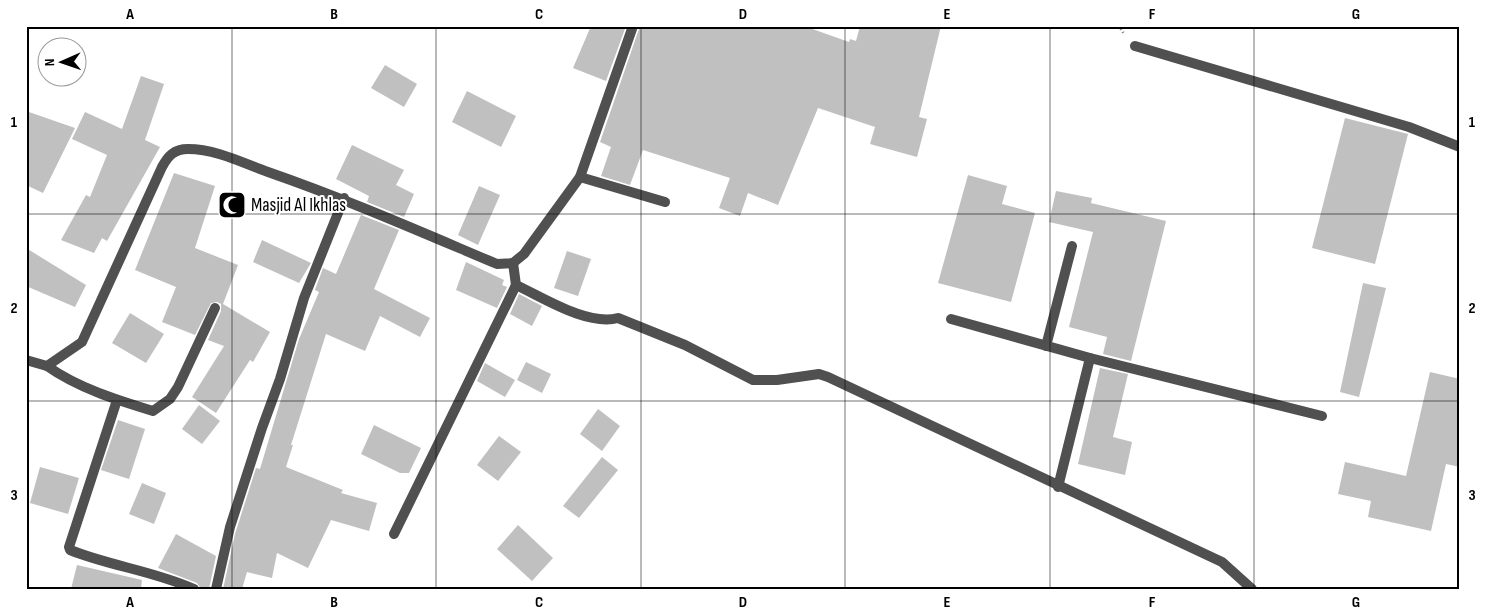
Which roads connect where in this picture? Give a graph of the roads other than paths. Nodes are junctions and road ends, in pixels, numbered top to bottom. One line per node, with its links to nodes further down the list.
1 (633, 26): 4 (street)
2 (1135, 46): 3 (street)
3 (1460, 147)
4 (580, 176): 6 (street); 8 (street)
5 (344, 198): 8 (street); 15 (street); 21 (street)
6 (665, 202)
7 (1072, 246): 12 (street)
8 (513, 263): 9 (street)
9 (516, 285): 18 (street); 19 (street)
10 (216, 308): 16 (street)
11 (951, 319): 12 (street)
12 (1046, 346): 13 (street)
13 (1090, 358): 17 (street); 18 (street)
14 (26, 360): 15 (street)
15 (47, 366): 16 (street)
16 (117, 400): 20 (street)
17 (1322, 416)
18 (1058, 487): 22 (street)
19 (394, 534)
20 (194, 589)
21 (216, 589)
22 (1252, 589)

